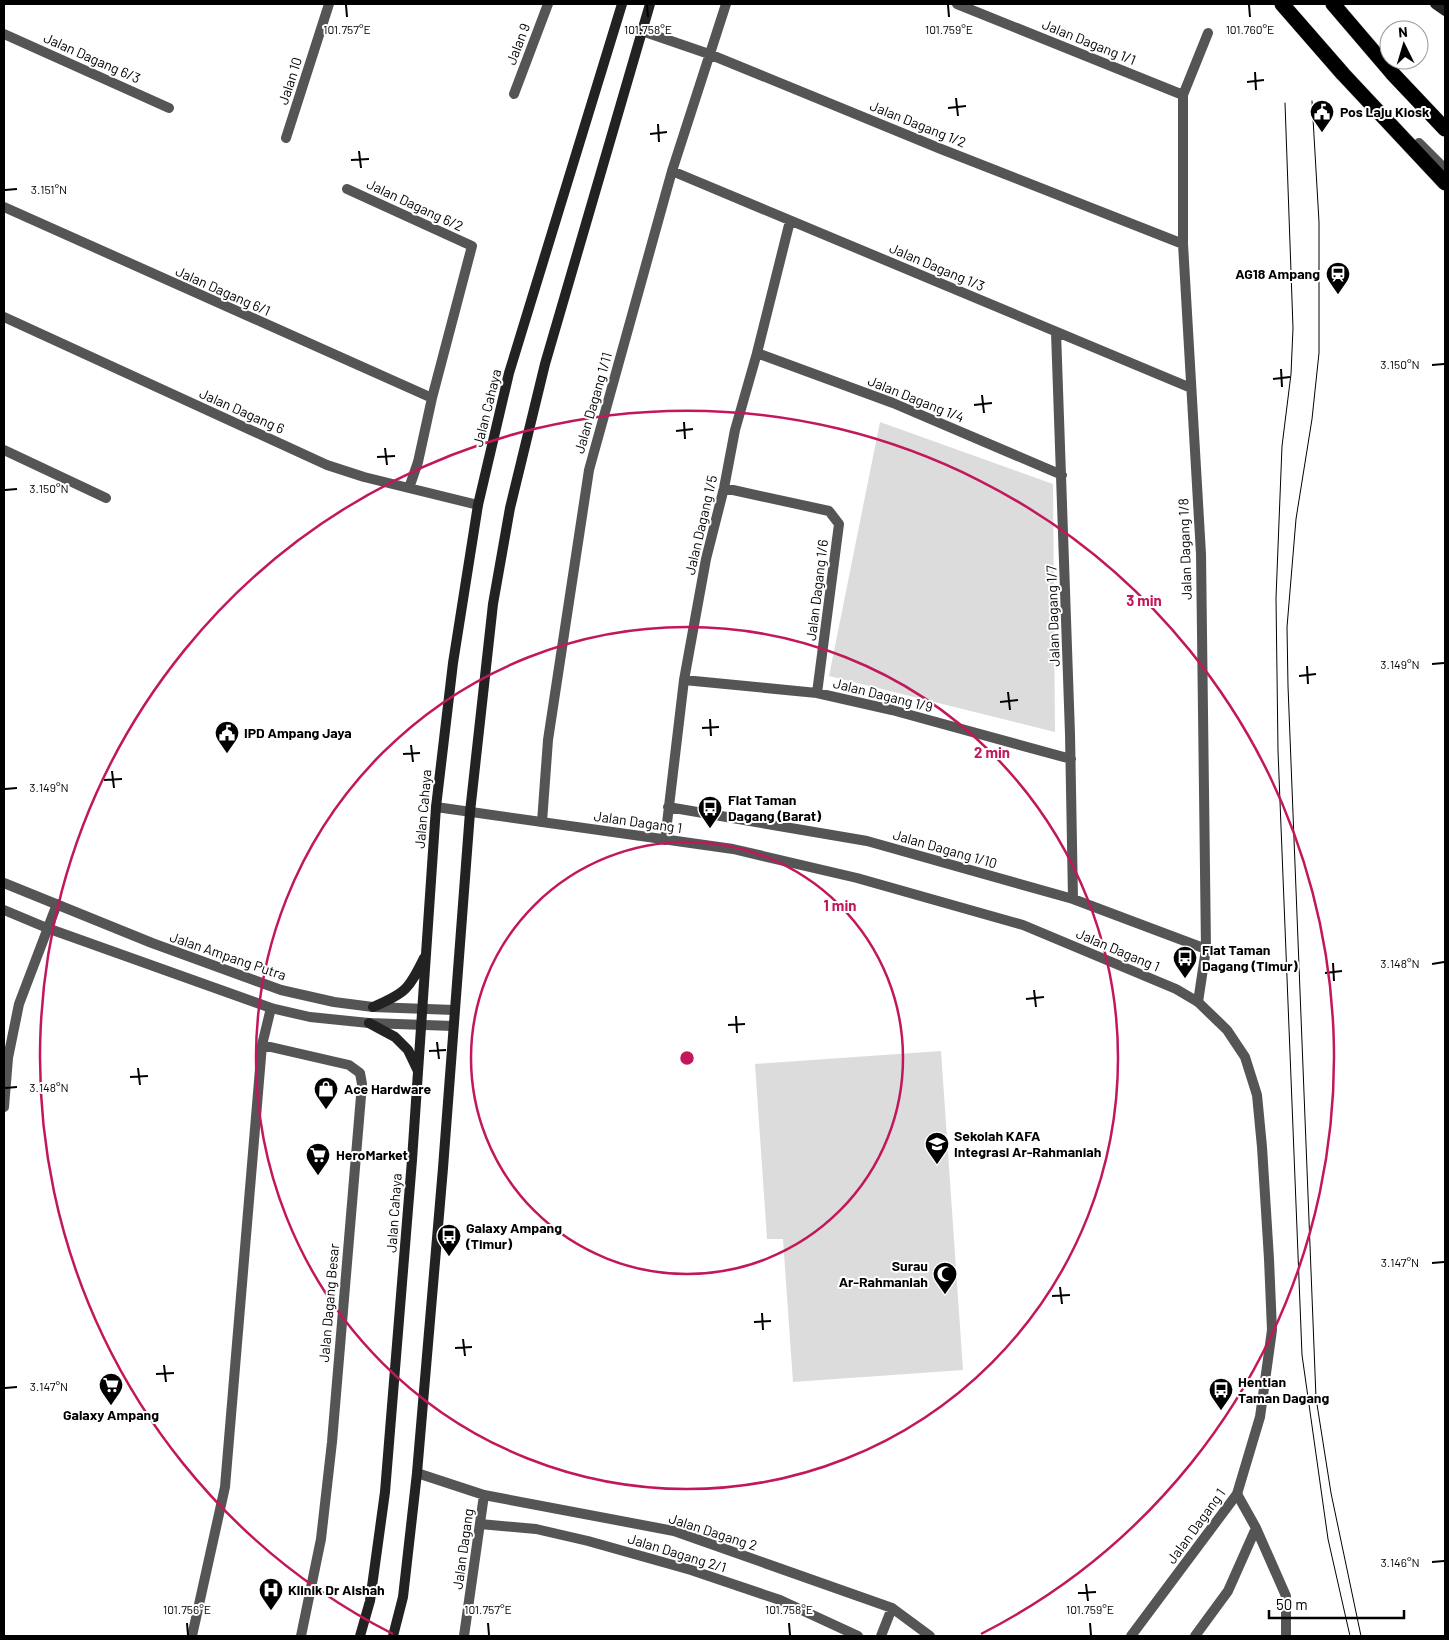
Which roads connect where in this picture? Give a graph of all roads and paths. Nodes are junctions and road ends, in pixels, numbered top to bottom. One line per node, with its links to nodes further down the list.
1 (329, 4): 19 (street, Jalan 10)
2 (548, 4): 15 (street, Jalan 9)
3 (622, 4): 38 (main road, Jalan Cahaya)
4 (650, 4): 11 (main road)
5 (726, 4): 14 (street, Jalan Dagang 1/11)
6 (957, 4): 16 (street, Jalan Dagang 1/1)
7 (1282, 4): 23 (highway)
8 (1333, 4): 18 (highway)
9 (1435, 4): 10 (main road)
10 (1445, 11)
11 (642, 31): 14 (street, Jalan Dagang 1/2); 44 (main road)
12 (1208, 33): 16 (street)
13 (4, 34): 17 (street, Jalan Dagang 6/3)
14 (709, 54): 22 (street, Jalan Dagang 1/11); 27 (street, Jalan Dagang 1/2)
15 (514, 94)
16 (1182, 95): 27 (street, Jalan Dagang 1/8)
17 (169, 108)
18 (1445, 129)
19 (286, 138)
20 (1419, 143): 21 (street)
21 (1445, 169)
22 (672, 171): 26 (street, Jalan Dagang 1/3); 45 (street, Jalan Dagang 1/11)
23 (1445, 183)
24 (347, 189): 32 (street, Jalan Dagang 6/2)
25 (4, 207): 32 (street, Jalan Dagang 6/1)
26 (790, 221): 29 (street, Jalan Dagang 1/3); 30 (street, Jalan Dagang 1/5)
27 (1183, 244): 31 (street, Jalan Dagang 1/8)
28 (4, 318): 35 (street, Jalan Dagang 6)
29 (1056, 332): 31 (street, Jalan Dagang 1/3); 34 (street, Jalan Dagang 1/7)
30 (757, 353): 34 (street, Jalan Dagang 1/4); 36 (street, Jalan Dagang 1/5)
31 (1191, 388): 52 (street, Jalan Dagang 1/8)
32 (432, 398): 35 (street)
33 (4, 450): 37 (street)
34 (1062, 475): 41 (street, Jalan Dagang 1/7)
35 (409, 488): 38 (street, Jalan Dagang 6)
36 (724, 488): 39 (street, Jalan Dagang 1/5); 40 (street, Jalan Dagang 1/6)
37 (106, 498)
38 (478, 505): 42 (main road, Jalan Cahaya)
39 (684, 680): 40 (street, Jalan Dagang 1/9); 43 (street, Jalan Dagang 1/5)
40 (817, 693): 41 (street, Jalan Dagang 1/9)
41 (1071, 759): 48 (street, Jalan Dagang 1/7)
42 (436, 807): 44 (street, Jalan Dagang 1); 53 (main road, Jalan Cahaya)
43 (668, 807): 46 (street, Jalan Dagang 1/5); 48 (street, Jalan Dagang 1/10)
44 (470, 812): 45 (street, Jalan Dagang 1); 58 (main road)
45 (542, 822): 46 (street, Jalan Dagang 1)
46 (664, 840): 54 (street, Jalan Dagang 1)
47 (4, 883): 49 (street, Jalan Ampang Putra)
48 (1073, 899): 52 (street, Jalan Dagang 1/10)
49 (57, 904): 51 (street); 55 (street, Jalan Ampang Putra)
50 (4, 910): 51 (street)
51 (47, 928): 56 (street); 64 (street)
52 (1206, 949): 54 (street, Jalan Dagang 1/8)
53 (426, 952): 55 (main road); 57 (main road, Jalan Cahaya)
54 (1198, 1002): 66 (street, Jalan Dagang 1)
55 (374, 1007): 57 (street, Jalan Ampang Putra)
56 (271, 1008): 59 (street); 62 (street)
57 (423, 1008): 58 (street, Jalan Ampang Putra); 60 (main road, Jalan Cahaya)
58 (454, 1010): 61 (main road)
59 (369, 1023): 60 (street); 63 (main road)
60 (421, 1025): 61 (street); 63 (main road, Jalan Cahaya)
61 (453, 1026): 65 (main road)
62 (262, 1045): 71 (street); 72 (street, Jalan Dagang Besar)
63 (418, 1072): 73 (main road, Jalan Cahaya)
64 (4, 1107)
65 (417, 1472): 67 (street, Jalan Dagang 2); 74 (main road)
66 (1237, 1494): 69 (street); 79 (street, Jalan Dagang 1)
67 (484, 1495): 68 (street, Jalan Dagang); 70 (street, Jalan Dagang 2)
68 (480, 1524): 75 (street, Jalan Dagang); 76 (street, Jalan Dagang 2/1)
69 (1256, 1528): 80 (street); 81 (street)
70 (892, 1608): 77 (street); 78 (street, Jalan Dagang 2)
71 (192, 1636)
72 (301, 1636)
73 (360, 1636)
74 (393, 1636)
75 (464, 1636)
76 (858, 1636)
77 (881, 1636)
78 (930, 1636)
79 (1131, 1636)
80 (1195, 1636)
81 (1286, 1636)

